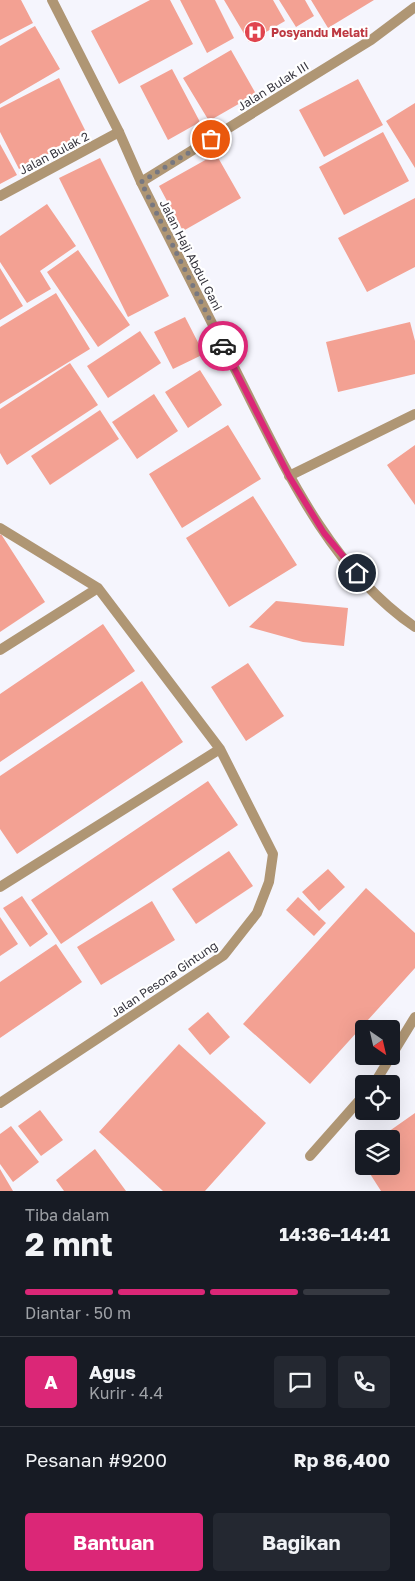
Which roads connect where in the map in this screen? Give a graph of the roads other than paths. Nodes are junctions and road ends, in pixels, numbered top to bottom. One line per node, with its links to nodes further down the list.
1 (52, 0): 3 (street, Jalan Haji Abdul Gani)
2 (415, 7): 4 (street, Jalan Bulak III)
3 (119, 132): 4 (street, Jalan Haji Abdul Gani); 5 (street, Jalan Bulak 2)
4 (141, 182): 7 (street, Jalan Haji Abdul Gani)
5 (0, 196)
6 (415, 414): 7 (street)
7 (289, 476): 10 (street, Jalan Haji Abdul Gani)
8 (0, 528): 9 (street, Jalan Pesona Gintung)
9 (98, 588): 11 (street); 12 (street, Jalan Pesona Gintung)
10 (415, 627)
11 (0, 650)
12 (220, 748): 13 (street); 16 (street, Jalan Pesona Gintung)
13 (0, 887)
14 (415, 1017): 15 (street)
15 (380, 1075)
16 (0, 1103)
17 (355, 1105): 18 (street)
18 (310, 1156)

